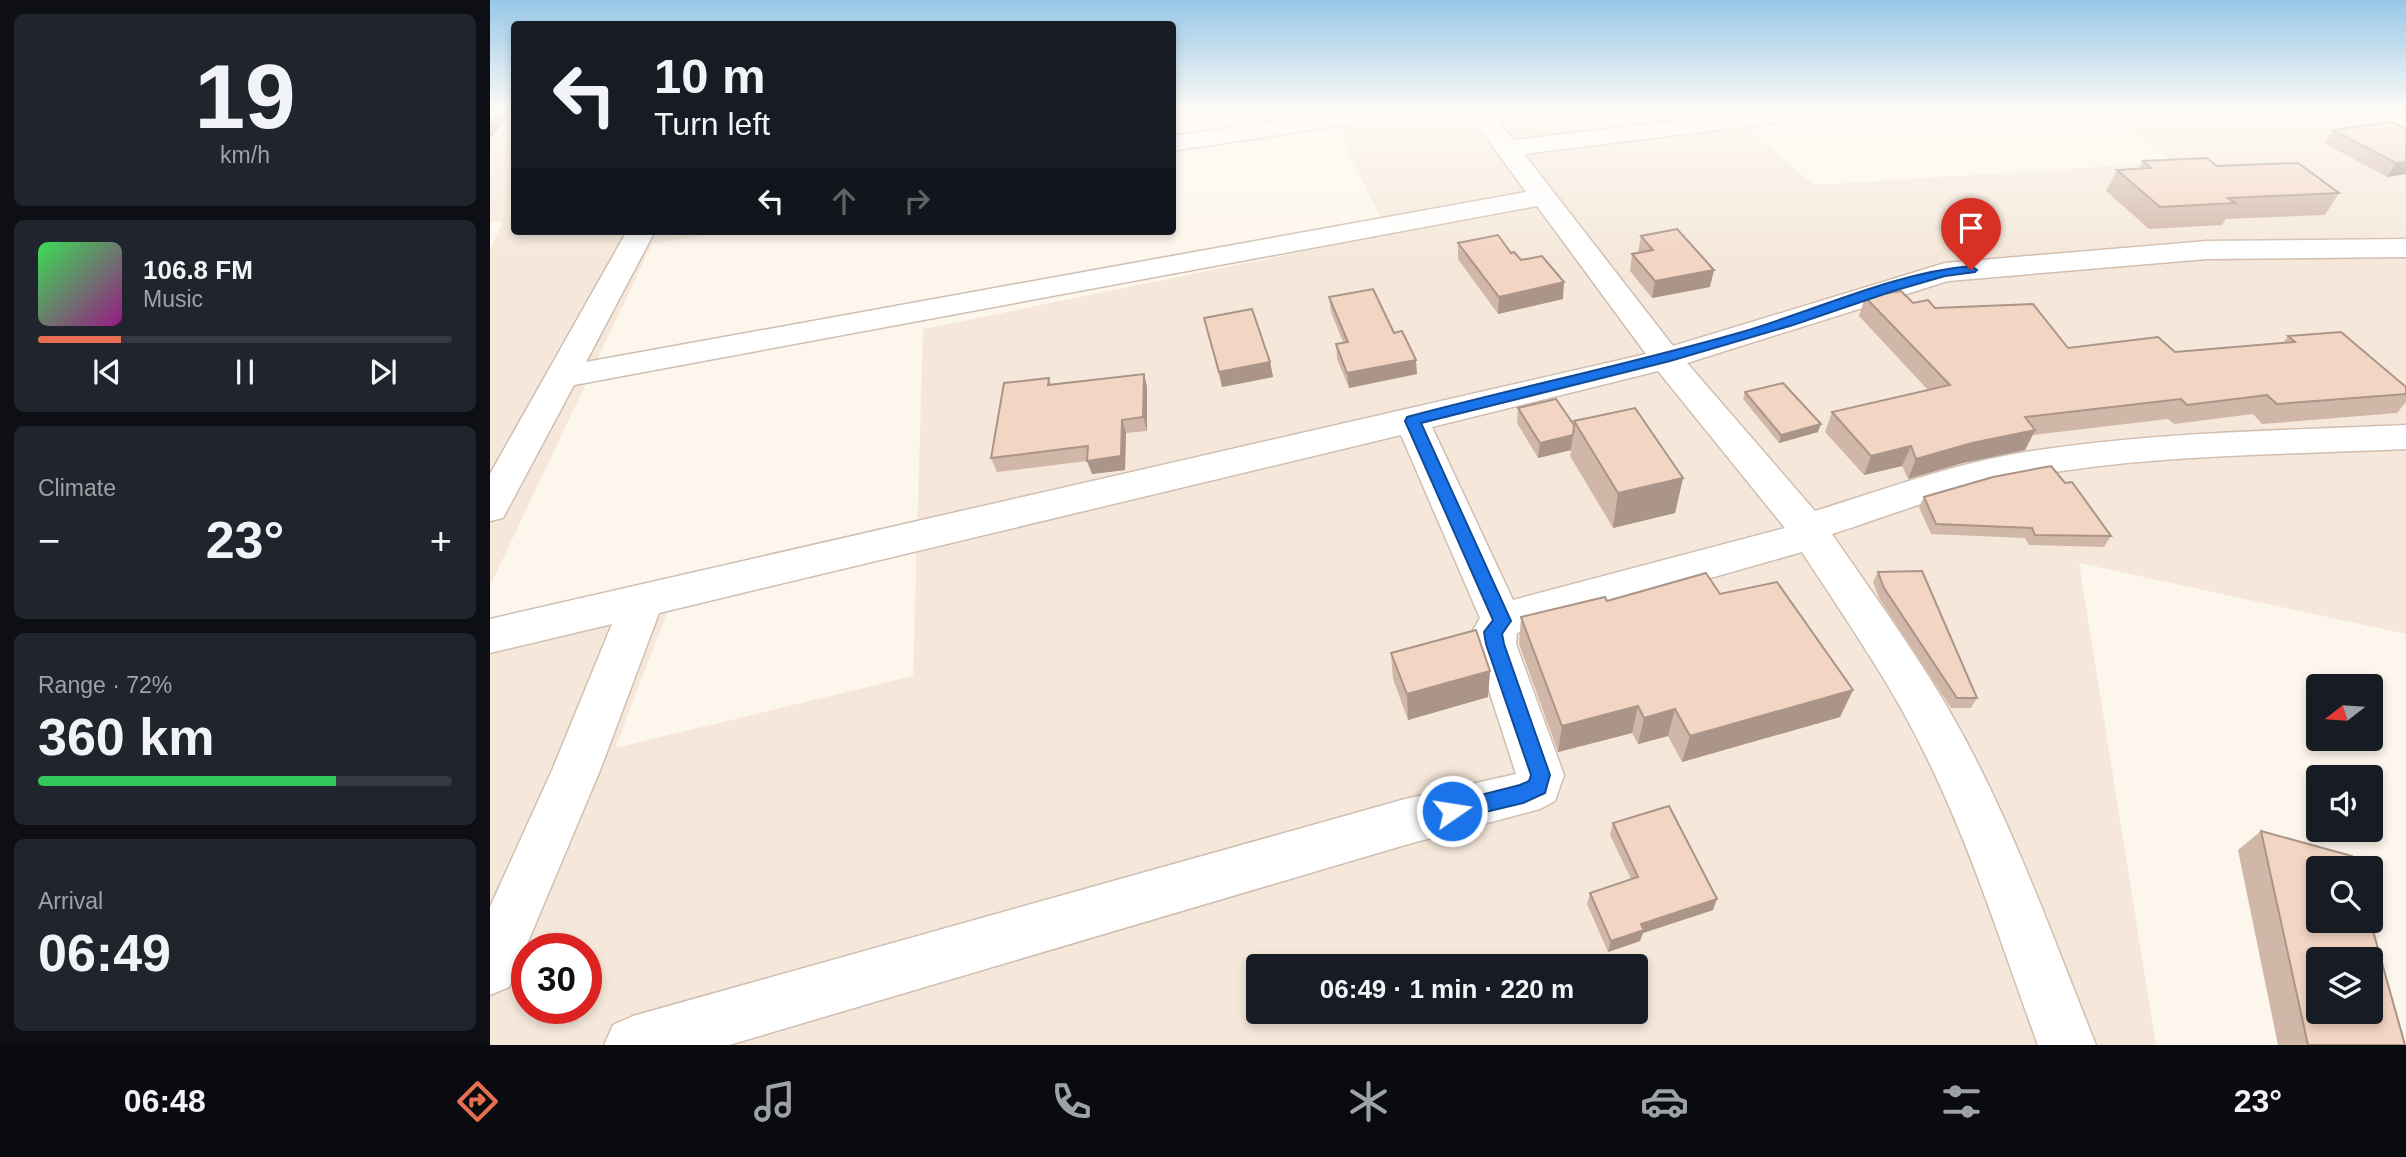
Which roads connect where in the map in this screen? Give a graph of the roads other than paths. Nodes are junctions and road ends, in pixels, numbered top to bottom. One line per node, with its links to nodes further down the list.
1 (1516, 159): 2 (street)
2 (1544, 197): 5 (street); 6 (street)
3 (639, 235): 6 (street)
4 (2406, 248): 5 (street)
5 (1666, 359): 7 (street); 10 (street)
6 (562, 377): 9 (street)
7 (1412, 421): 11 (street); 12 (street)
8 (2406, 437): 10 (street)
9 (490, 508)
10 (1810, 531): 12 (street); 16 (street)
11 (642, 602): 13 (street); 14 (street)
12 (1502, 621): 15 (street)
13 (490, 636)
14 (490, 968)
15 (633, 1045)
16 (2067, 1045)

